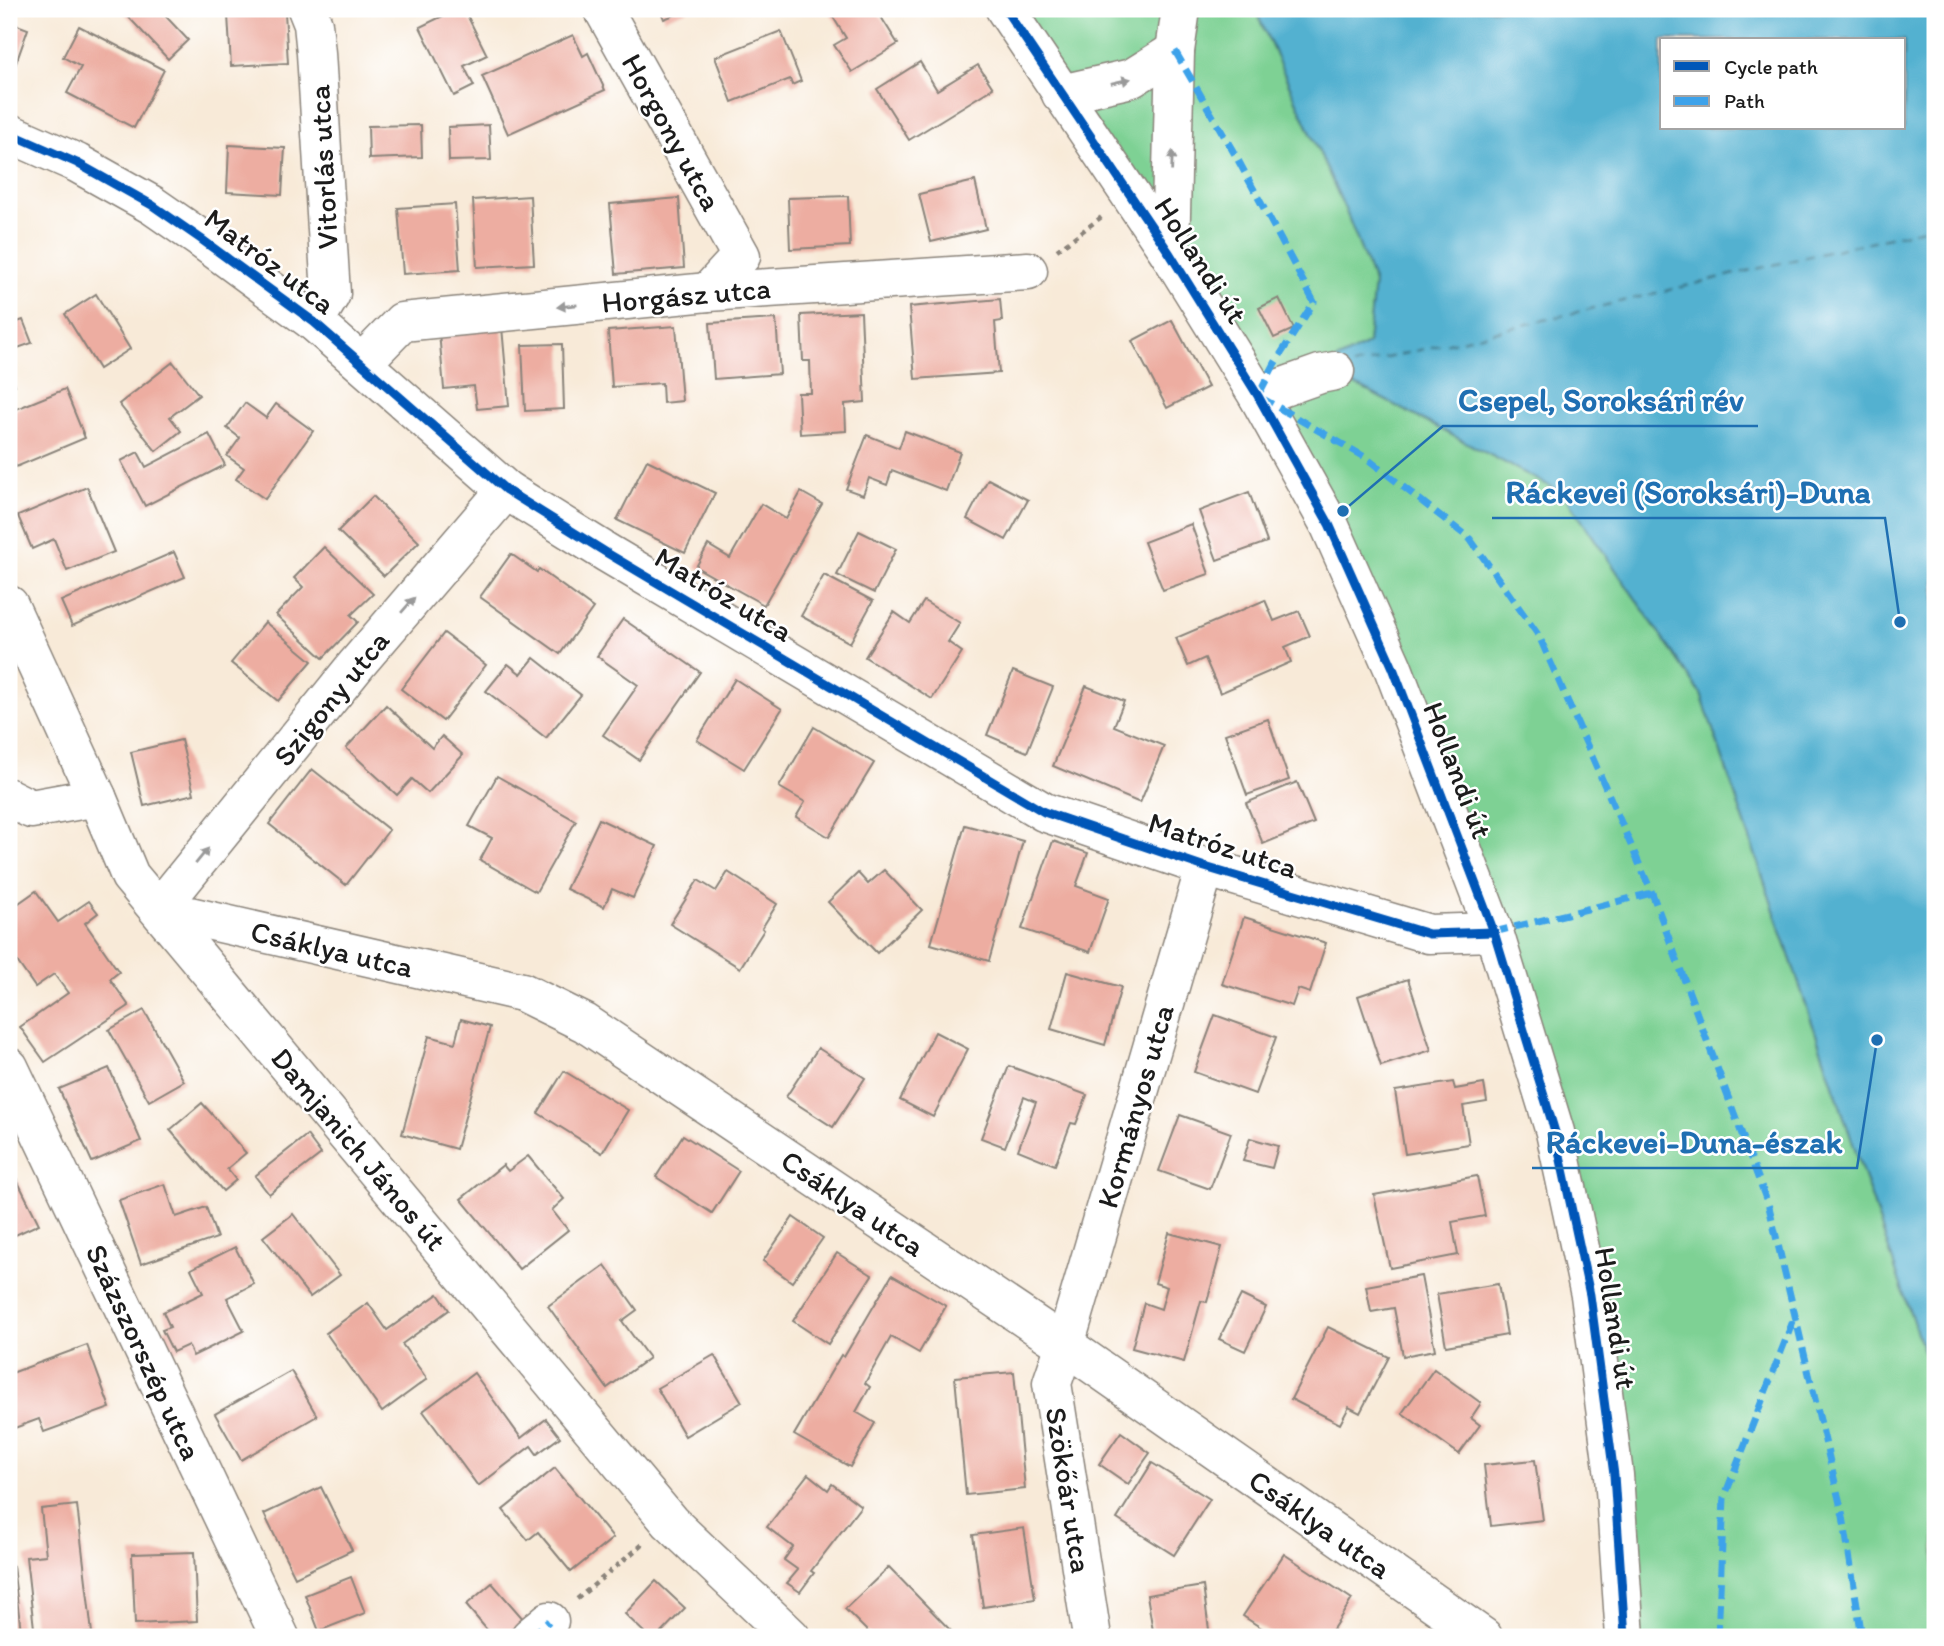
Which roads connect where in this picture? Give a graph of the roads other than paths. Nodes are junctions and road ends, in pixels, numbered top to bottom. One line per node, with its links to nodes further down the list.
1 (307, 9): 13 (street, Vitorlás utca)
2 (603, 9): 9 (street, Horgony utca)
3 (1005, 9): 6 (street, Hollandi út)
4 (1181, 9): 5 (street)
5 (1175, 51): 6 (street, one-way to 5); 8 (street, one-way to 5)
6 (1061, 94): 8 (street, Hollandi út)
7 (9, 133): 13 (street, Matróz utca)
8 (1170, 254): 16 (street, Hollandi út)
9 (741, 256): 11 (street, Horgony utca); 12 (street)
10 (1028, 271): 11 (street, Horgász utca)
11 (762, 289): 12 (street, Horgász utca)
12 (708, 292): 14 (street, Horgász utca, one-way to 14)
13 (314, 322): 14 (street, Matróz utca)
14 (362, 363): 17 (street, Matróz utca)
15 (1335, 371): 16 (street)
16 (1258, 396): 23 (street, Hollandi út)
17 (506, 490): 21 (street, Matróz utca); 22 (street, Szigony utca, one-way to 17)
18 (9, 605): 19 (street, Damjanich János út)
19 (97, 797): 20 (street); 22 (street, Damjanich János út)
20 (9, 798)
21 (1205, 867): 23 (street, Matróz utca); 25 (street, Kormányos utca)
22 (159, 909): 25 (street, Csáklya utca); 28 (street, Damjanich János út)
23 (1494, 932): 26 (street, Hollandi út)
24 (9, 1067): 27 (street, Százszorszép utca)
25 (1065, 1345): 29 (street, Szökőár utca); 30 (street, Csáklya utca)
26 (1618, 1634)
27 (280, 1637)
28 (791, 1637)
29 (1092, 1637)
30 (1483, 1637)

